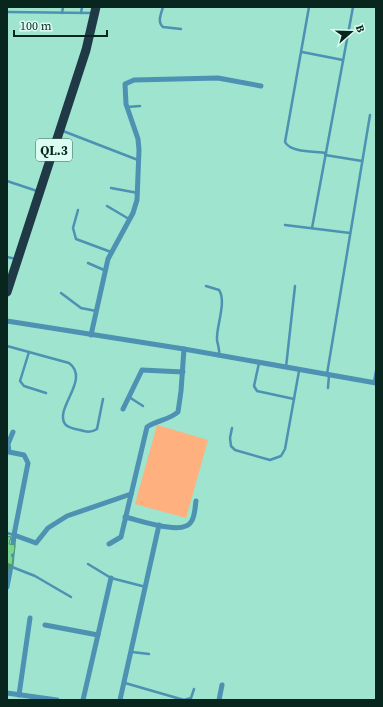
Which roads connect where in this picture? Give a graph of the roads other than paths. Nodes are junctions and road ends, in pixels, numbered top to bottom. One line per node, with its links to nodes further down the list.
1 (25, 7): 9 (lane)
2 (63, 7): 10 (lane)
3 (82, 7): 11 (lane)
4 (163, 7): 12 (lane)
5 (309, 7): 13 (lane)
6 (353, 7): 14 (lane)
7 (95, 10): 11 (lane); 19 (highway, QL.3)
8 (7, 12): 9 (lane)
9 (25, 12): 10 (lane)
10 (62, 13): 11 (lane)
11 (81, 13)
12 (181, 29)
13 (302, 52): 14 (lane); 20 (lane)
14 (343, 60): 20 (lane)
15 (261, 86): 17 (street)
16 (140, 106): 17 (lane)
17 (126, 108): 21 (street)
18 (370, 115): 22 (lane)
19 (60, 130): 21 (lane); 25 (highway, QL.3)
20 (326, 154): 22 (lane); 31 (lane)
21 (139, 160): 26 (street)
22 (362, 162): 32 (lane)
23 (7, 181): 25 (lane)
24 (111, 188): 26 (lane)
25 (40, 192): 35 (highway, QL.3)
26 (138, 192): 29 (street)
27 (107, 206): 29 (lane)
28 (78, 210): 33 (lane)
29 (130, 219): 33 (street)
30 (285, 225): 31 (lane)
31 (312, 228): 32 (lane)
32 (350, 233): 54 (lane)
33 (111, 252): 37 (street)
34 (7, 257): 35 (lane)
35 (18, 259): 40 (highway, QL.3)
36 (88, 263): 37 (lane)
37 (104, 270): 42 (street)
38 (206, 286): 48 (lane)
39 (295, 286): 50 (lane)
40 (7, 292)
41 (61, 293): 42 (lane)
42 (96, 311): 44 (street)
43 (7, 321): 44 (street)
44 (91, 335): 46 (street)
45 (7, 346): 47 (lane)
46 (184, 349): 48 (street); 53 (street)
47 (29, 352): 57 (lane); 59 (lane)
48 (220, 356): 49 (street)
49 (258, 363): 50 (street); 60 (lane)
50 (286, 368): 51 (street)
51 (299, 371): 54 (street); 60 (lane)
52 (376, 371): 55 (lane)
53 (183, 372): 58 (street); 65 (street)
54 (328, 374): 55 (street); 56 (lane)
55 (375, 383)
56 (328, 388)
57 (46, 393)
58 (128, 396): 61 (lane); 62 (street)
59 (103, 399)
60 (294, 399): 63 (lane)
61 (143, 406)
62 (123, 409)
63 (232, 428)
64 (13, 432): 70 (street)
65 (130, 494): 67 (street); 70 (street)
66 (196, 501): 68 (street)
67 (125, 517): 68 (street); 71 (street)
68 (159, 525): 75 (street)
69 (7, 533): 70 (lane)
70 (14, 535): 73 (street)
71 (109, 544)
72 (88, 564): 74 (lane)
73 (9, 565): 76 (street); 77 (lane)
74 (111, 578): 75 (lane); 80 (street)
75 (146, 587): 81 (street)
76 (7, 588)
77 (71, 597)
78 (30, 618): 87 (street)
79 (45, 625): 80 (street)
80 (98, 635): 89 (street)
81 (131, 652): 82 (lane); 83 (street)
82 (149, 654)
83 (124, 683): 85 (lane); 90 (street)
84 (222, 685): 91 (street)
85 (194, 689)
86 (7, 693): 87 (street)
87 (21, 697): 88 (street)
88 (56, 700)
89 (83, 700)
90 (120, 700)
91 (219, 700)

